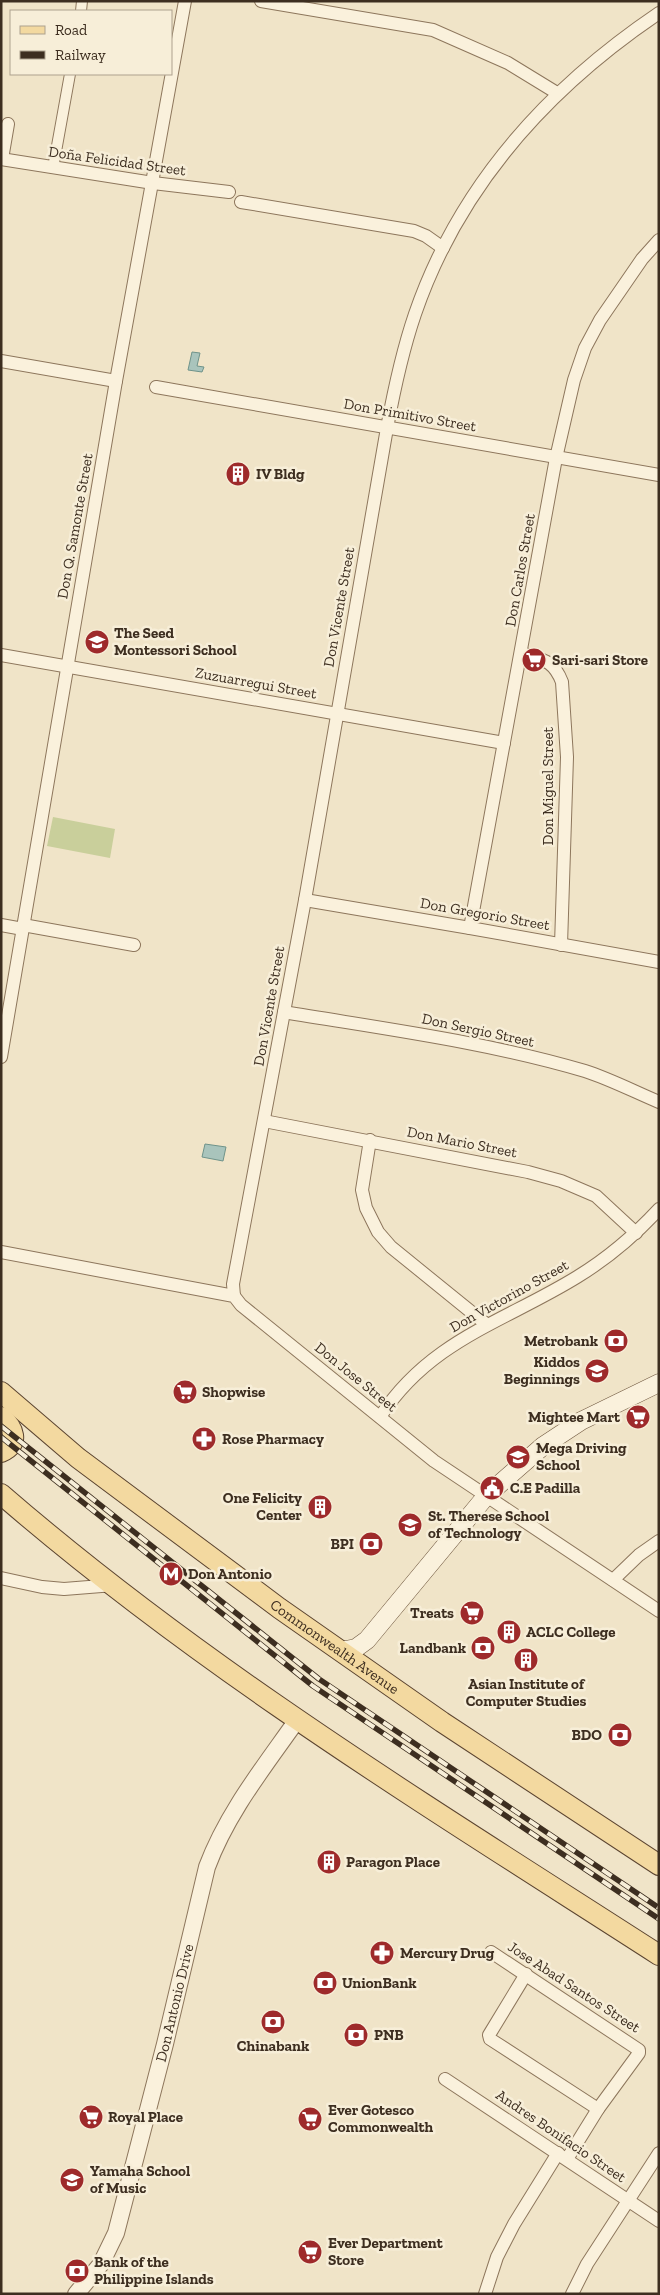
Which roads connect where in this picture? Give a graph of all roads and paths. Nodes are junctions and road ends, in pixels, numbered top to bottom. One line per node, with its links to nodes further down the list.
1 (185, 1): 4 (street, Don Q. Samonte Street)
2 (261, 1): 7 (street)
3 (659, 14): 7 (street, Don Vicente Street)
4 (172, 73)
5 (70, 75): 10 (street)
6 (172, 75): 11 (street, Don Q. Samonte Street)
7 (557, 93): 15 (street, Don Vicente Street)
8 (8, 124): 9 (street)
9 (2, 159): 10 (street, Doña Felicidad Street)
10 (53, 168): 11 (street, Doña Felicidad Street)
11 (152, 183): 12 (street, Doña Felicidad Street); 17 (street, Don Q. Samonte Street)
12 (229, 192)
13 (241, 202): 15 (street)
14 (659, 240): 20 (street, Don Carlos Street)
15 (443, 248): 19 (street, Don Vicente Street)
16 (1, 362): 17 (street)
17 (116, 381): 24 (street, Don Q. Samonte Street)
18 (156, 388): 19 (street, Don Primitivo Street)
19 (387, 428): 20 (street, Don Primitivo Street); 25 (street, Don Vicente Street)
20 (556, 458): 21 (street, Don Primitivo Street); 22 (street, Don Carlos Street)
21 (659, 475)
22 (521, 653): 26 (street, Don Carlos Street); 32 (street, Don Miguel Street)
23 (1, 655): 24 (street, Zuzuarregui Street)
24 (68, 666): 25 (street, Zuzuarregui Street); 29 (street, Don Q. Samonte Street)
25 (337, 714): 26 (street, Zuzuarregui Street); 27 (street, Don Vicente Street)
26 (504, 743): 30 (street, Don Carlos Street)
27 (305, 900): 30 (street, Don Gregorio Street); 34 (street, Don Vicente Street)
28 (1, 925): 29 (street)
29 (23, 927): 31 (street); 35 (street, Don Q. Samonte Street)
30 (470, 928): 32 (street, Don Gregorio Street)
31 (134, 945)
32 (561, 945): 33 (street, Don Gregorio Street)
33 (659, 962)
34 (284, 1012): 36 (street, Don Sergio Street); 37 (street, Don Vicente Street)
35 (1, 1057)
36 (659, 1102)
37 (264, 1120): 38 (street, Don Mario Street); 42 (street, Don Vicente Street)
38 (370, 1140): 40 (street, Don Mario Street); 43 (street)
39 (659, 1209): 40 (street, Don Victorino Street)
40 (636, 1233): 43 (street, Don Victorino Street)
41 (1, 1252): 42 (street)
42 (234, 1296): 47 (street, Don Jose Street)
43 (486, 1324): 47 (street, Don Victorino Street)
44 (659, 1383): 50 (main road)
45 (1, 1392): 57 (main road, Commonwealth Avenue)
46 (1, 1417): 48 (main road)
47 (380, 1417): 50 (street, Don Jose Street)
48 (1, 1452)
49 (1, 1494): 54 (main road)
50 (487, 1495): 53 (street, Don Jose Street); 56 (main road)
51 (659, 1541): 53 (street)
52 (1, 1578): 54 (street)
53 (613, 1580): 55 (street, Don Jose Street)
54 (114, 1585): 59 (main road)
55 (659, 1611)
56 (367, 1640): 57 (main road); 58 (main road)
57 (340, 1650): 58 (main road, Commonwealth Avenue)
58 (367, 1670): 60 (main road, Commonwealth Avenue)
59 (297, 1720): 62 (main road); 70 (street, Don Antonio Drive)
60 (659, 1865)
61 (490, 1952): 63 (street, Jose Abad Santos Street)
62 (659, 1955)
63 (526, 1974): 65 (street); 65 (street, Jose Abad Santos Street)
64 (445, 2079): 67 (street, Andres Bonifacio Street)
65 (598, 2109): 67 (street)
66 (659, 2153): 68 (street)
67 (562, 2156): 68 (street, Andres Bonifacio Street); 71 (street)
68 (627, 2200): 69 (street, Andres Bonifacio Street); 72 (street)
69 (659, 2221)
70 (76, 2294)
71 (485, 2294)
72 (572, 2294)

